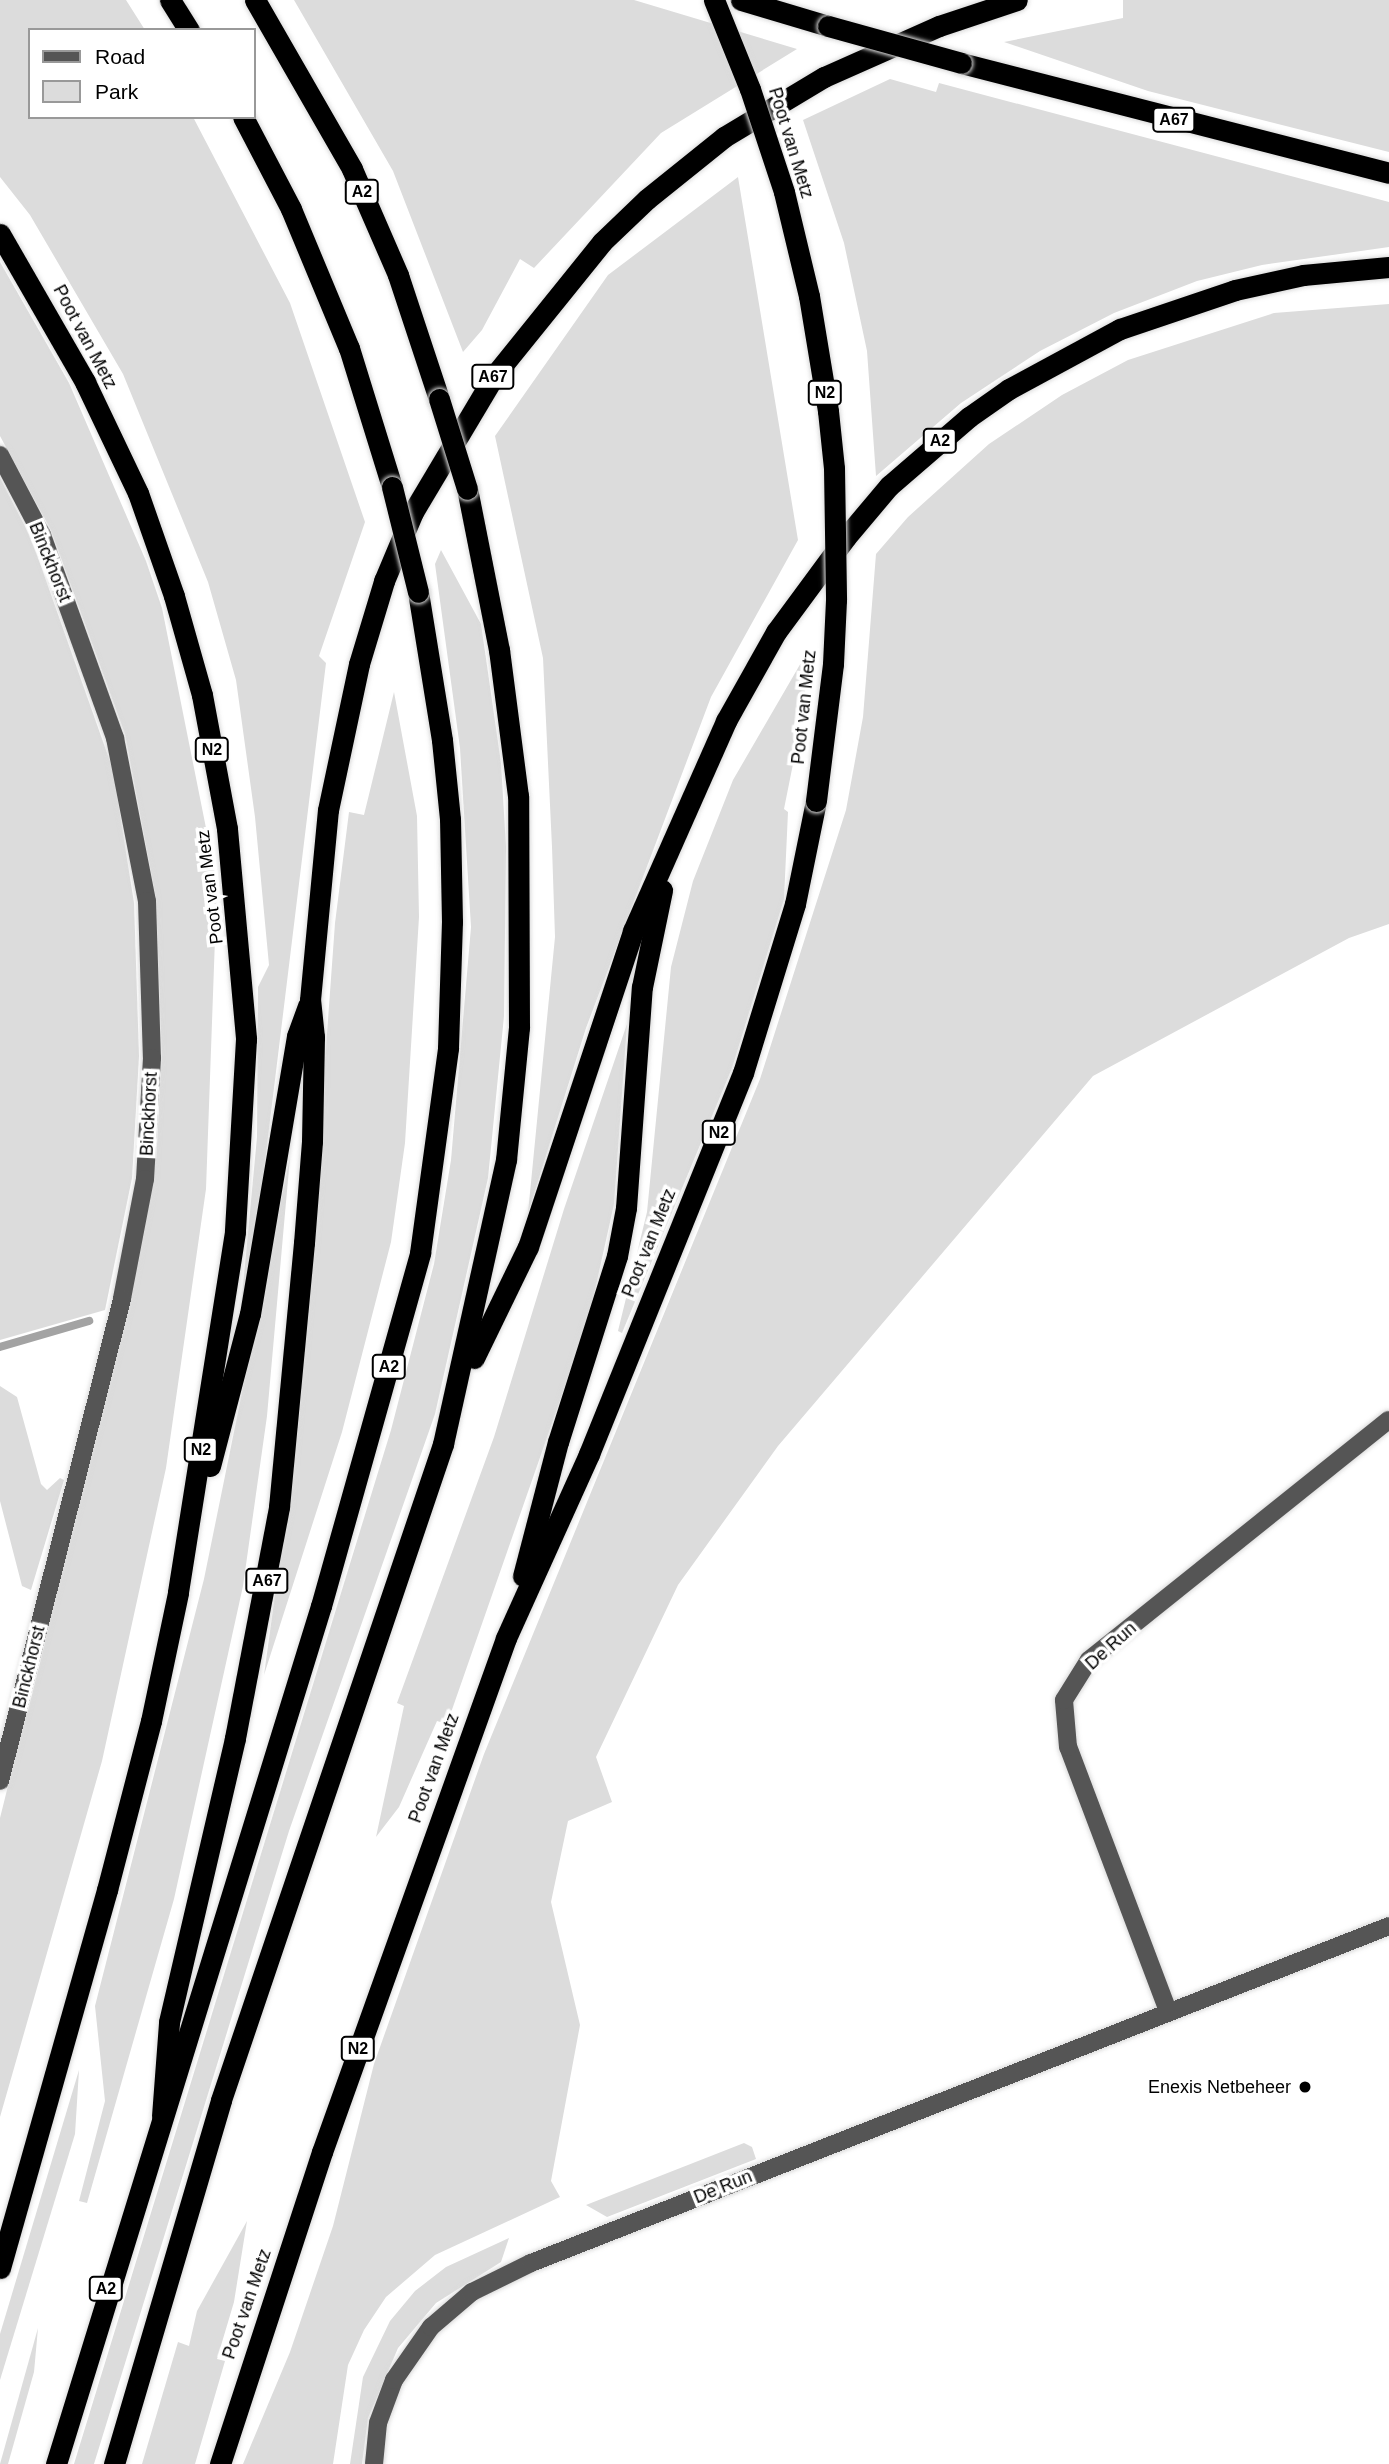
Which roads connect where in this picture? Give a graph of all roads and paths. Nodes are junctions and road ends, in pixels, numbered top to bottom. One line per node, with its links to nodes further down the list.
1 (170, 0): 6 (highway)
2 (255, 0): 14 (highway, A2, bridge)
3 (714, 0): 17 (highway, Poot van Metz / N2, bridge)
4 (741, 0): 8 (highway, A67, bridge)
5 (1017, 0): 13 (highway, A67)
6 (188, 28)
7 (244, 119): 21 (highway, A2, bridge)
8 (1389, 173)
9 (0, 234): 16 (highway, Poot van Metz / N2)
10 (1389, 267): 12 (highway, A2)
11 (0, 455): 18 (street, Binckhorst)
12 (673, 845): 14 (highway, A2); 17 (highway, N2)
13 (310, 1000): 16 (highway, A67); 21 (highway, A67)
14 (460, 1385): 24 (highway, A2)
15 (1389, 1420): 20 (street, De Run)
16 (178, 1593): 22 (highway, Poot van Metz / N2)
17 (506, 1638): 25 (highway, Poot van Metz / N2)
18 (0, 1781)
19 (1389, 1926): 20 (street, De Run)
20 (1168, 2011): 26 (street, De Run)
21 (162, 2116): 23 (highway, A2)
22 (0, 2268)
23 (56, 2464)
24 (114, 2464)
25 (220, 2464)
26 (374, 2464)

